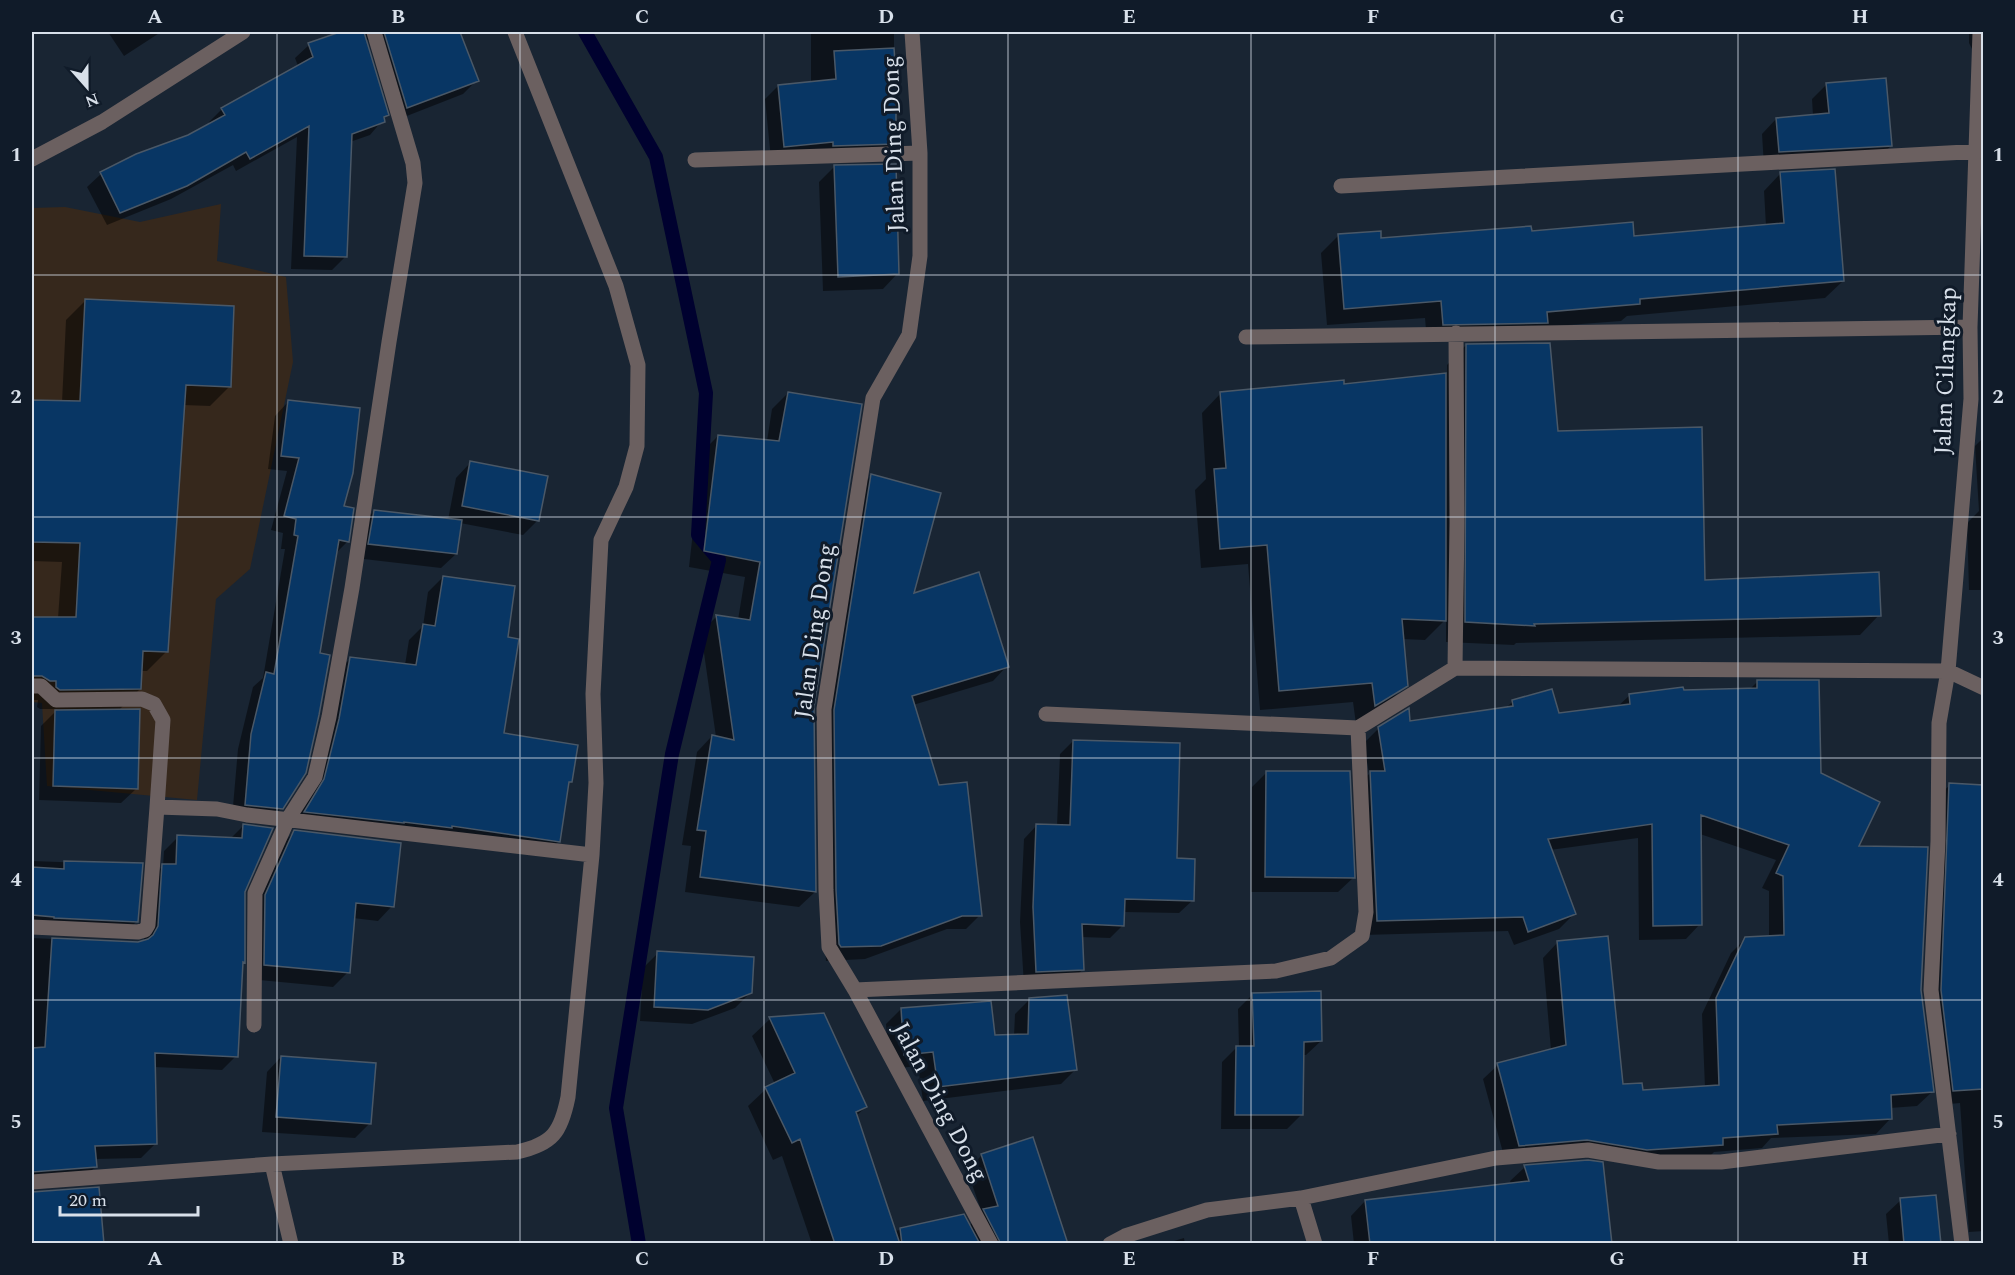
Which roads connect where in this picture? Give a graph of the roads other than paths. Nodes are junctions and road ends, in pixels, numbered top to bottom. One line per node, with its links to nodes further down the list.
1 (243, 32): 8 (street)
2 (375, 32): 22 (street)
3 (515, 32): 23 (street)
4 (912, 32): 7 (street, Jalan Ding Dong)
5 (1980, 32): 6 (street, Jalan Cilangkap)
6 (1980, 151): 10 (street); 11 (street, Jalan Cilangkap)
7 (920, 153): 9 (street); 25 (street, Jalan Ding Dong)
8 (32, 159)
9 (695, 160)
10 (1341, 186)
11 (1970, 327): 12 (street); 14 (street, Jalan Cilangkap)
12 (1456, 333): 13 (street); 15 (street)
13 (1246, 337)
14 (1977, 399): 16 (street, Jalan Cilangkap)
15 (1455, 668): 16 (street); 20 (street)
16 (1948, 671): 18 (street); 27 (street, Jalan Cilangkap)
17 (32, 686): 21 (street)
18 (1983, 688)
19 (1046, 714): 20 (street)
20 (1358, 728): 25 (street)
21 (157, 807): 22 (street); 24 (street)
22 (288, 819): 23 (street); 26 (street)
23 (592, 855): 28 (street)
24 (32, 927)
25 (855, 990): 32 (street, Jalan Ding Dong)
26 (254, 1025)
27 (1949, 1134): 30 (street); 35 (street, Jalan Cilangkap)
28 (272, 1164): 29 (street); 31 (street)
29 (32, 1182)
30 (1301, 1198): 33 (street); 34 (street)
31 (291, 1244)
32 (991, 1244)
33 (1110, 1244)
34 (1315, 1244)
35 (1962, 1244)

